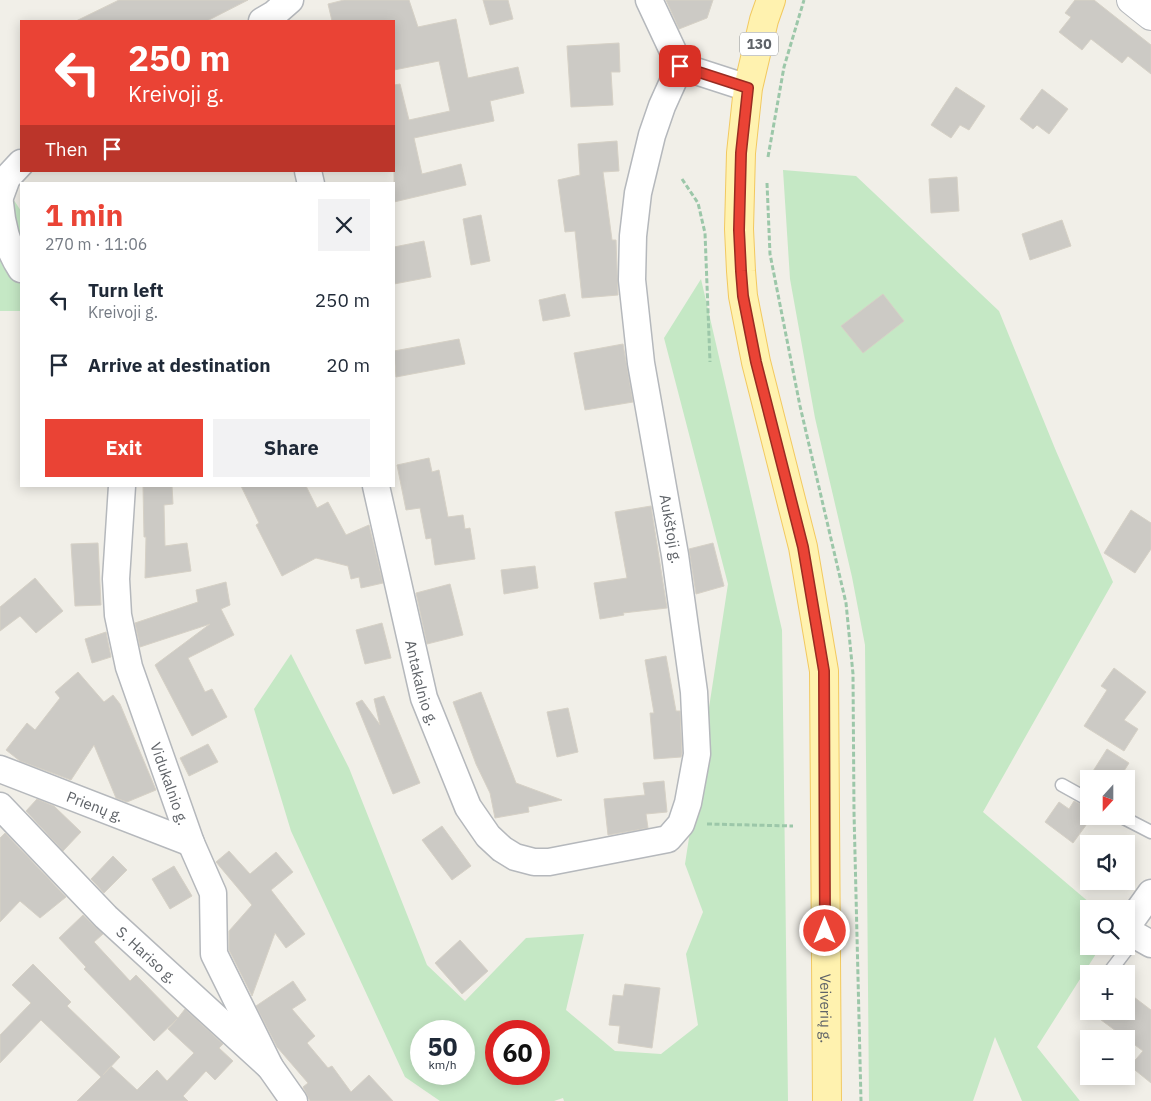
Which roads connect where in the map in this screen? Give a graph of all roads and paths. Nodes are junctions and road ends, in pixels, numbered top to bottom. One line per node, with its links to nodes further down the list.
1 (649, 0): 5 (street)
2 (771, 0): 6 (main road, Veiverių g. / 130)
3 (1131, 0): 4 (street)
4 (1151, 16)
5 (680, 66): 6 (street); 19 (street, Aukštoji g.)
6 (748, 88): 28 (main road, Veiverių g. / 130)
7 (20, 164): 9 (street)
8 (682, 179): 12 (path)
9 (0, 197)
10 (0, 203): 11 (street)
11 (20, 268)
12 (710, 362)
13 (122, 487): 23 (street, Vidukalnio g.)
14 (376, 487): 19 (street, Antakalnio g.)
15 (0, 769): 23 (street, Prienų g.)
16 (1062, 786): 17 (lane)
17 (1080, 795)
18 (0, 806): 26 (street, S. Hariso g.)
19 (681, 824): 21 (path)
20 (1135, 824): 22 (lane)
21 (794, 826)
22 (1151, 832)
23 (191, 843): 26 (street, Vidukalnio g.)
24 (1151, 893): 25 (street)
25 (1135, 935)
26 (270, 1067): 27 (street, S. Hariso g.)
27 (294, 1101)
28 (827, 1101)

